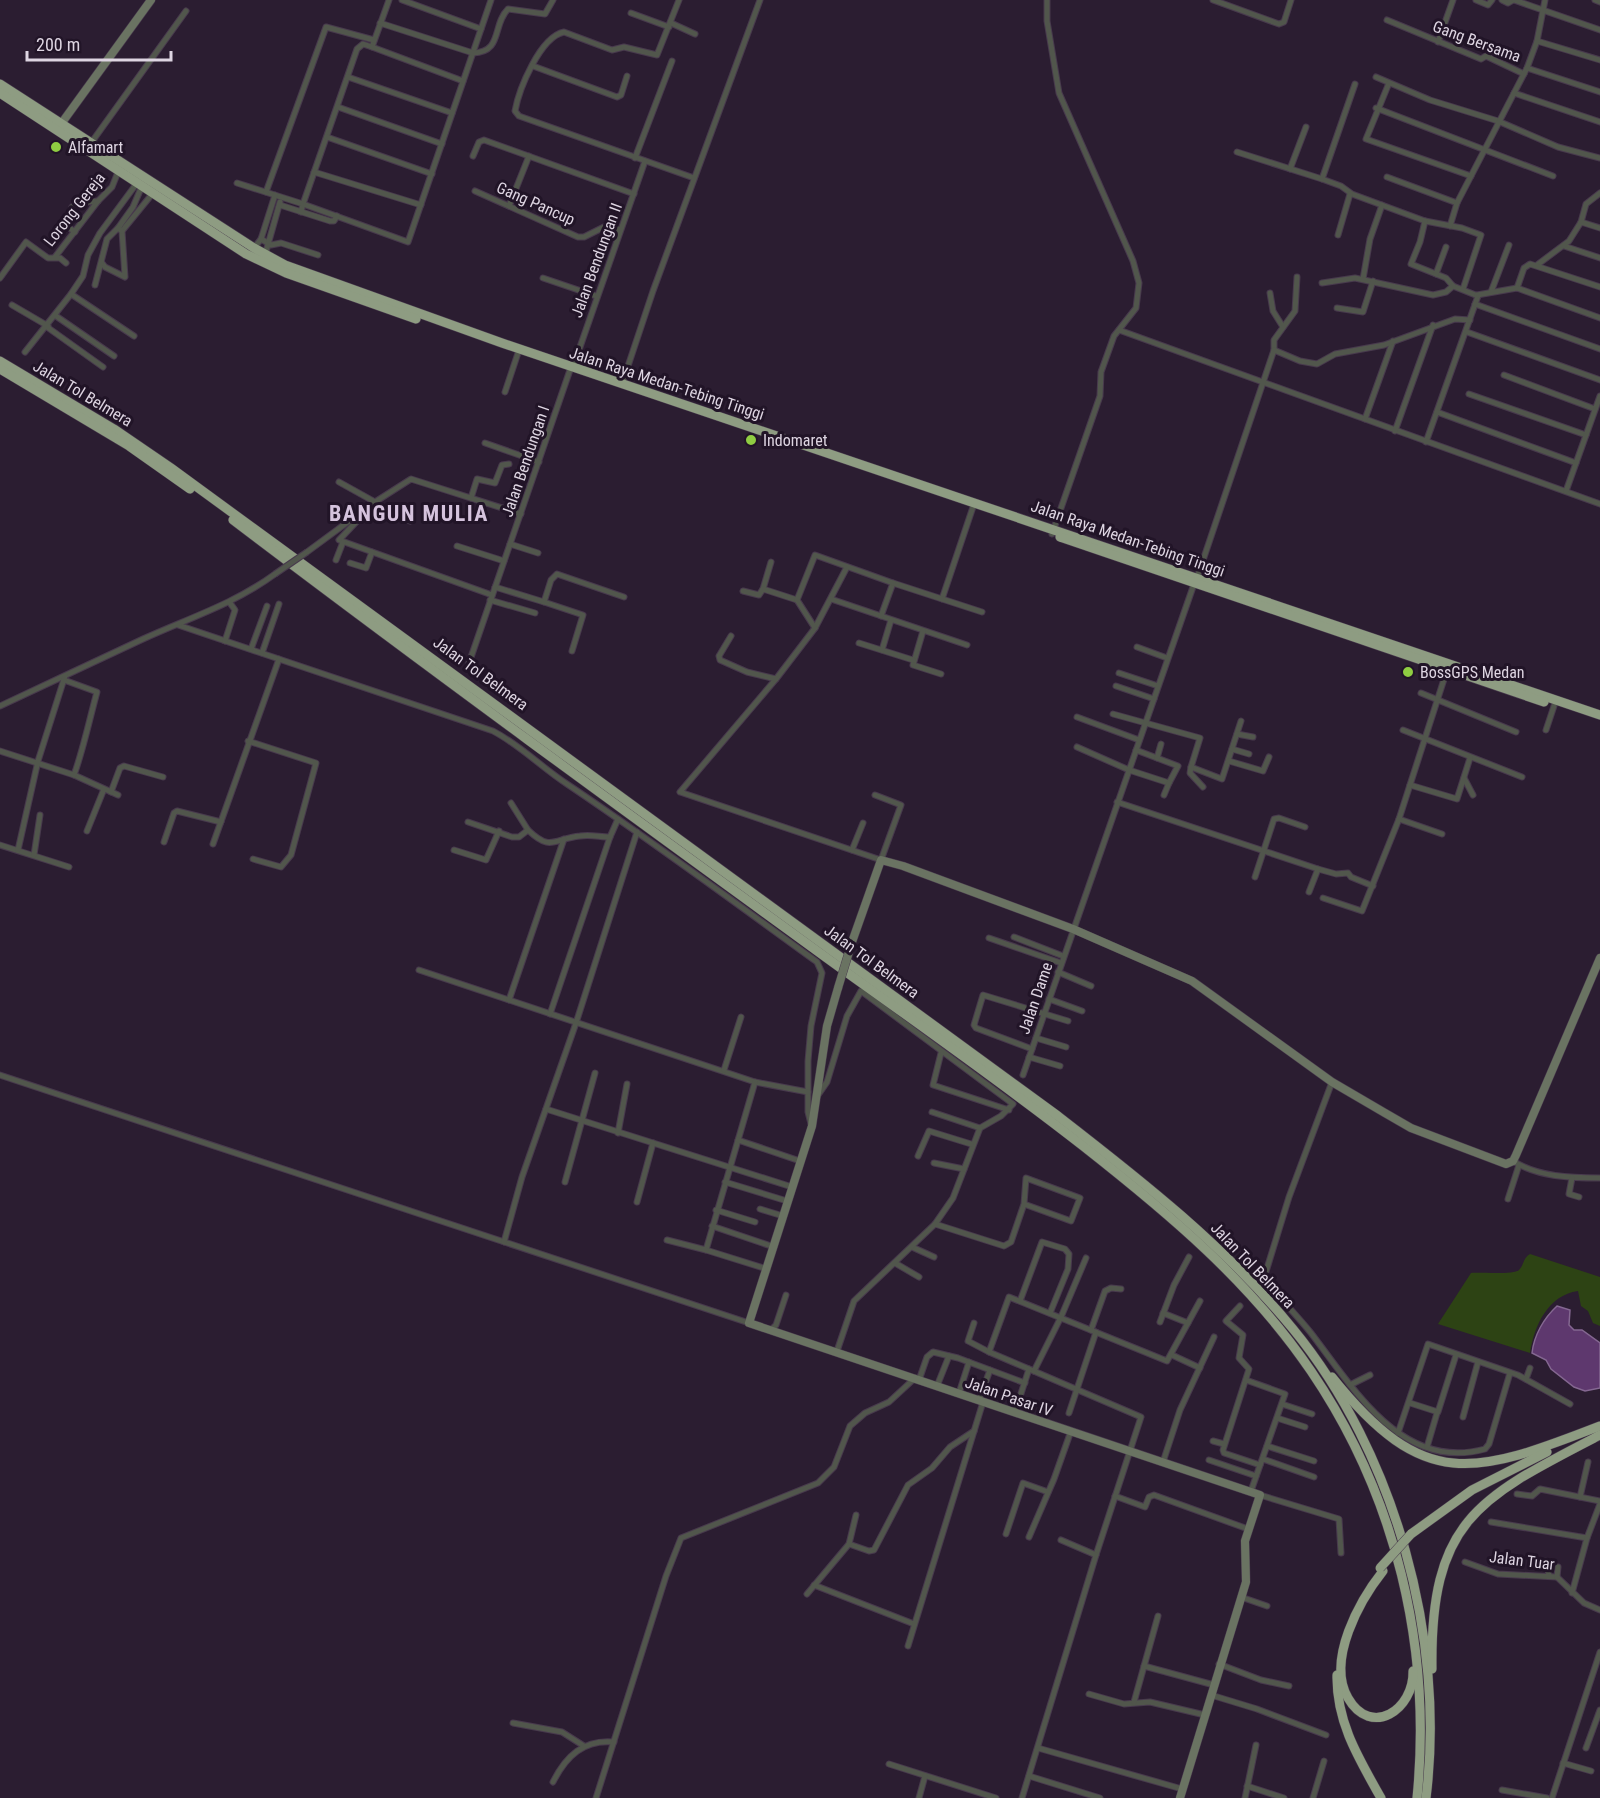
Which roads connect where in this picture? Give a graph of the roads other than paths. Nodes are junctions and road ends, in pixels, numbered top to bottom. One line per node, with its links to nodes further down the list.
1 (151, 0): 53 (street)
2 (389, 0): 24 (street)
3 (402, 0): 26 (street)
4 (482, 0): 18 (street)
5 (553, 0): 33 (street)
6 (679, 0): 25 (street)
7 (760, 0): 72 (street)
8 (1047, 0): 145 (street)
9 (1213, 0): 10 (street)
10 (1290, 0)
11 (1453, 0): 30 (street)
12 (1476, 0): 13 (street)
13 (1492, 0)
14 (1502, 0): 15 (street)
15 (1514, 0): 20 (street)
16 (1545, 0): 20 (street)
17 (1595, 0): 19 (street)
18 (490, 2): 26 (street)
19 (1600, 2)
20 (1541, 10): 27 (street); 31 (street)
21 (186, 11): 56 (street)
22 (631, 14): 25 (street)
23 (1387, 20): 30 (street, Gang Bersama)
24 (380, 23): 29 (street); 33 (street)
25 (670, 25): 28 (street); 36 (street)
26 (481, 29): 33 (street)
27 (1600, 30)
28 (695, 34)
29 (374, 40): 32 (street); 77 (street)
30 (1438, 42): 37 (street, Gang Bersama)
31 (1537, 42): 34 (street); 37 (street)
32 (372, 47): 39 (street); 41 (street)
33 (472, 52): 41 (street)
34 (1600, 60)
35 (672, 61): 62 (street)
36 (533, 66): 38 (street); 62 (street)
37 (1525, 71): 45 (street, Gang Bersama); 47 (street)
38 (627, 76)
39 (348, 77): 48 (street); 50 (street)
40 (1376, 77): 42 (street)
41 (463, 81): 50 (street)
42 (1389, 83): 49 (street); 51 (street)
43 (0, 84): 53 (highway, Jalan Raya Medan-Tebing Tinggi)
44 (1355, 84): 73 (street)
45 (1600, 92)
46 (0, 93): 66 (highway, Jalan Raya Medan-Tebing Tinggi)
47 (1514, 93): 51 (street); 52 (street)
48 (338, 107): 55 (street); 57 (street)
49 (1376, 108): 58 (street); 69 (street)
50 (453, 113): 57 (street)
51 (1498, 121): 58 (street); 63 (street)
52 (1599, 122)
53 (61, 124): 56 (highway, Jalan Raya Medan-Tebing Tinggi)
54 (1306, 127): 65 (street)
55 (327, 137): 67 (street); 68 (street)
56 (90, 144): 86 (highway, Jalan Raya Medan-Tebing Tinggi)
57 (442, 144): 68 (street)
58 (1484, 149): 69 (street); 70 (street)
59 (1238, 152): 65 (street)
60 (473, 156): 61 (street)
61 (529, 156): 80 (street); 90 (street)
62 (635, 158): 64 (street)
63 (1600, 158)
64 (645, 161): 72 (street); 80 (street, Jalan Bendungan II)
65 (1290, 169): 73 (street)
66 (118, 171): 75 (highway, Jalan Raya Medan-Tebing Tinggi); 84 (street, Lorong Gereja)
67 (314, 172): 87 (street); 89 (street)
68 (432, 174): 89 (street)
69 (1471, 176): 85 (street)
70 (1553, 176)
71 (1387, 177): 85 (street)
72 (694, 178): 161 (street)
73 (1322, 179): 81 (street)
74 (237, 183): 77 (street)
75 (140, 185): 78 (highway, Jalan Raya Medan-Tebing Tinggi); 93 (street); 133 (street)
76 (475, 191): 90 (street, Gang Pancup)
77 (266, 192): 82 (street)
78 (153, 193): 86 (highway, Jalan Raya Medan-Tebing Tinggi); 93 (street)
79 (1600, 193): 98 (street)
80 (634, 194): 103 (street, Jalan Bendungan II)
81 (1350, 194): 91 (street); 105 (street)
82 (275, 195): 83 (street); 106 (street)
83 (282, 198): 87 (street); 88 (street)
84 (98, 201): 92 (street); 104 (street, Lorong Gereja)
85 (1457, 203): 100 (street)
86 (177, 204): 94 (highway, Jalan Raya Medan-Tebing Tinggi)
87 (303, 204): 95 (street); 96 (street)
88 (280, 205): 95 (street); 107 (street)
89 (421, 205): 96 (street)
90 (509, 206): 103 (street, Gang Pancup)
91 (1382, 206): 97 (street); 123 (street)
92 (72, 207)
93 (135, 208): 102 (street)
94 (188, 211): 111 (highway, Jalan Raya Medan-Tebing Tinggi); 152 (highway, Jalan Raya Medan-Tebing Tinggi)
95 (301, 212): 96 (street)
96 (337, 216)
97 (1425, 221): 100 (street); 119 (street)
98 (1581, 222): 101 (street); 109 (street)
99 (64, 224): 104 (street)
100 (1450, 226): 130 (street)
101 (1600, 228)
102 (120, 230): 116 (street); 116 (street)
103 (620, 230): 135 (street, Jalan Bendungan II)
104 (75, 232): 114 (street, Lorong Gereja)
105 (1338, 235)
106 (261, 239): 107 (street); 111 (street)
107 (268, 243): 112 (street); 113 (street)
108 (1509, 245): 131 (street)
109 (1564, 246): 115 (street); 118 (street)
110 (1446, 247): 119 (street)
111 (254, 248): 112 (highway, Jalan Raya Medan-Tebing Tinggi)
112 (265, 255): 157 (highway, Jalan Raya Medan-Tebing Tinggi)
113 (318, 255)
114 (55, 257): 117 (street); 121 (street, Lorong Gereja)
115 (1600, 258)
116 (102, 262): 126 (street)
117 (66, 263)
118 (1538, 265): 128 (street); 129 (street)
119 (1436, 274): 127 (street)
120 (1298, 276): 144 (street, Jalan Dame)
121 (0, 278)
122 (543, 278): 135 (street)
123 (1363, 279): 124 (street); 125 (street)
124 (1373, 281): 127 (street); 138 (street)
125 (1322, 283)
126 (94, 285)
127 (1453, 286): 130 (street)
128 (1600, 287)
129 (1517, 288): 131 (street); 140 (street)
130 (1462, 289): 134 (street)
131 (1491, 292): 134 (street)
132 (1270, 293): 144 (street)
133 (72, 294): 139 (street); 147 (street)
134 (1477, 295): 136 (street)
135 (596, 296): 157 (street, Jalan Bendungan II)
136 (1475, 304): 141 (street); 149 (street)
137 (12, 305): 143 (street)
138 (1337, 309)
139 (56, 316): 143 (street); 153 (street)
140 (1600, 318)
141 (1470, 320): 142 (street); 146 (street)
142 (1433, 325): 148 (street); 168 (street)
143 (47, 327): 151 (street); 155 (street)
144 (1283, 327): 150 (street, Jalan Dame)
145 (1119, 330): 160 (street); 185 (street)
146 (1467, 332): 159 (street); 166 (street)
147 (135, 336)
148 (1393, 341): 150 (street); 167 (street)
149 (1600, 349)
150 (1274, 350): 160 (street, Jalan Dame)
151 (25, 352)
152 (518, 352): 157 (highway, Jalan Raya Medan-Tebing Tinggi); 162 (street)
153 (114, 357)
154 (0, 361): 175 (highway, Jalan Tol Belmera)
155 (103, 367)
156 (0, 369): 175 (highway, Jalan Tol Belmera)
157 (572, 369): 161 (highway, Jalan Raya Medan-Tebing Tinggi); 172 (street, Jalan Bendungan I); 181 (highway, Jalan Raya Medan-Tebing Tinggi)
158 (1504, 375): 165 (street)
159 (1600, 380)
160 (1262, 383): 167 (street); 196 (street, Jalan Dame)
161 (622, 384): 185 (highway, Jalan Raya Medan-Tebing Tinggi)
162 (505, 392)
163 (1469, 394): 169 (street)
164 (1600, 396): 165 (street)
165 (1595, 409): 169 (street)
166 (1437, 412): 170 (street); 173 (street)
167 (1365, 419): 168 (street)
168 (1395, 431): 170 (street)
169 (1586, 435): 173 (street)
170 (1426, 442): 177 (street)
171 (485, 443): 172 (street)
172 (539, 462): 182 (street, Jalan Bendungan I)
173 (1576, 463): 177 (street)
174 (509, 464): 178 (street)
175 (165, 468): 402 (highway, Jalan Tol Belmera); 485 (highway, Jalan Tol Belmera)
176 (339, 482): 179 (street)
177 (1566, 491): 180 (street)
178 (471, 498): 179 (street); 182 (street)
179 (374, 503): 183 (street); 184 (street)
180 (1600, 504)
181 (973, 507): 185 (highway, Jalan Raya Medan-Tebing Tinggi); 204 (street)
182 (521, 514): 187 (street, Jalan Bendungan I)
183 (359, 515): 186 (street); 207 (street, bridge)
184 (410, 521)
185 (1053, 531): 196 (highway, Jalan Raya Medan-Tebing Tinggi)
186 (343, 542): 189 (street); 191 (street)
187 (510, 544): 190 (street); 192 (street, Jalan Bendungan I)
188 (456, 546): 192 (street)
189 (372, 552): 194 (street); 202 (street)
190 (538, 553)
191 (336, 560)
192 (504, 561): 198 (street, Jalan Bendungan I)
193 (771, 562): 199 (street)
194 (350, 563)
195 (847, 567): 197 (street); 203 (street); 205 (street)
196 (1195, 580): 226 (street, Jalan Dame); 230 (highway, Jalan Raya Medan-Tebing Tinggi); 243 (highway, Jalan Raya Medan-Tebing Tinggi)
197 (893, 583): 204 (street); 212 (street)
198 (495, 587): 202 (street, Jalan Bendungan I); 206 (street)
199 (763, 589): 200 (street); 205 (street)
200 (743, 591)
201 (624, 597): 206 (street)
202 (491, 598): 211 (street); 229 (street, Jalan Bendungan I)
203 (831, 599): 212 (street); 215 (street)
204 (942, 599): 210 (street)
205 (797, 600): 215 (street)
206 (544, 602): 224 (street)
207 (230, 603): 214 (street); 218 (street)
208 (279, 604): 225 (street)
209 (267, 606): 222 (street)
210 (982, 612)
211 (535, 613)
212 (881, 616): 213 (street)
213 (891, 620): 216 (street); 223 (street)
214 (177, 625): 218 (street); 233 (street)
215 (815, 628): 234 (street)
216 (923, 631): 220 (street); 228 (street)
217 (731, 636): 234 (street)
218 (225, 641): 222 (street)
219 (859, 643): 223 (street)
220 (967, 645)
221 (1137, 647): 226 (street)
222 (251, 649): 225 (street)
223 (882, 650): 228 (street)
224 (572, 651)
225 (262, 652): 227 (street)
226 (1167, 658): 236 (street, Jalan Dame)
227 (279, 659): 255 (street); 285 (street)
228 (913, 660): 232 (street)
229 (469, 663)
230 (1447, 670): 239 (street); 241 (highway, Jalan Raya Medan-Tebing Tinggi)
231 (1119, 673): 236 (street)
232 (941, 674)
233 (65, 678): 240 (street); 265 (street); 269 (street)
234 (776, 679): 303 (street)
235 (1116, 686): 238 (street)
236 (1158, 686): 238 (street, Jalan Dame)
237 (1421, 693): 239 (street)
238 (1154, 699): 247 (street, Jalan Dame)
239 (1436, 700): 250 (street); 254 (street)
240 (0, 706)
241 (1554, 706): 246 (highway, Jalan Raya Medan-Tebing Tinggi); 249 (street)
242 (1113, 714): 247 (street)
243 (1600, 715)
244 (1077, 717): 253 (street)
245 (1240, 721): 251 (street)
246 (1600, 722)
247 (1145, 723): 253 (street, Jalan Dame); 267 (street)
248 (1402, 730): 254 (street)
249 (1546, 730)
250 (1516, 732)
251 (1237, 734): 252 (street); 258 (street)
252 (1253, 736)
253 (1139, 740): 259 (street, Jalan Dame)
254 (1423, 740): 264 (street); 274 (street)
255 (248, 741): 287 (street); 306 (street)
256 (1161, 744): 262 (street)
257 (1077, 747): 268 (street)
258 (1232, 749): 261 (street); 266 (street)
259 (1136, 750): 262 (street); 268 (street, Jalan Dame)
260 (0, 751): 265 (street)
261 (1249, 754)
262 (1157, 758): 273 (street)
263 (1269, 758): 266 (street)
264 (1470, 758): 271 (street); 272 (street)
265 (38, 761): 269 (street); 301 (street)
266 (1229, 761): 267 (street)
267 (1191, 767): 275 (street)
268 (1129, 770): 273 (street); 282 (street, Jalan Dame)
269 (74, 775): 276 (street)
270 (163, 777): 277 (street)
271 (1522, 777)
272 (1464, 778): 274 (street); 281 (street)
273 (1169, 783): 280 (street)
274 (1410, 785): 286 (street)
275 (1203, 787)
276 (104, 789): 277 (street); 292 (street)
277 (111, 792): 278 (street)
278 (118, 795)
279 (875, 795): 307 (street)
280 (1164, 795)
281 (1473, 795)
282 (1117, 802): 304 (street); 314 (street, Jalan Dame)
283 (511, 803): 291 (street)
284 (40, 815): 305 (street)
285 (618, 819): 294 (street); 296 (street)
286 (1399, 819): 295 (street); 311 (street)
287 (221, 822): 298 (street); 299 (street)
288 (468, 822): 293 (street)
289 (863, 823): 303 (street)
290 (1305, 827): 304 (street)
291 (528, 830): 293 (street); 297 (street)
292 (87, 831)
293 (499, 831): 302 (street)
294 (637, 832): 329 (street); 343 (street)
295 (1442, 834)
296 (610, 837): 297 (street); 326 (street)
297 (564, 839): 323 (street)
298 (164, 842)
299 (213, 844)
300 (0, 845): 301 (street)
301 (18, 850): 305 (street)
302 (454, 850)
303 (852, 850): 307 (street)
304 (1263, 850): 309 (street); 310 (street)
305 (34, 855): 308 (street)
306 (253, 859)
307 (881, 860): 314 (street); 344 (street, bridge)
308 (69, 867)
309 (1318, 869): 311 (street); 312 (street)
310 (1255, 877)
311 (1373, 886): 313 (street)
312 (1309, 892)
313 (1323, 898)
314 (1073, 929): 318 (street, Jalan Dame); 341 (street)
315 (1014, 937): 318 (street)
316 (989, 938): 318 (street)
317 (1600, 958): 358 (street)
318 (1062, 960): 320 (street, Jalan Dame)
319 (420, 970): 323 (street)
320 (1058, 972): 321 (street); 322 (street, Jalan Dame)
321 (1091, 986)
322 (1049, 999): 324 (street); 325 (street, Jalan Dame)
323 (509, 1000): 326 (street)
324 (1082, 1011)
325 (1044, 1013): 328 (street); 330 (street, Jalan Dame); 332 (street)
326 (550, 1014): 329 (street)
327 (741, 1017): 336 (street)
328 (1068, 1021)
329 (576, 1023): 336 (street); 345 (street)
330 (1036, 1038): 331 (street); 332 (street, Jalan Dame)
331 (1066, 1047)
332 (1032, 1049): 334 (street, Jalan Dame)
333 (941, 1053): 344 (street); 346 (street); 346 (street)
334 (1029, 1057): 335 (street); 339 (street, Jalan Dame)
335 (1060, 1066)
336 (724, 1070): 340 (street)
337 (595, 1073): 348 (street)
338 (0, 1075): 378 (street)
339 (1023, 1075)
340 (755, 1082): 343 (street); 352 (street)
341 (1332, 1082): 358 (street); 421 (street)
342 (627, 1084): 351 (street)
343 (808, 1092): 349 (street)
344 (818, 1095): 349 (street)
345 (546, 1109): 348 (street); 378 (street)
346 (1009, 1110): 350 (street)
347 (932, 1112): 350 (street)
348 (583, 1120): 351 (street); 363 (street)
349 (812, 1125): 356 (street)
350 (980, 1128): 354 (street)
351 (618, 1133): 353 (street)
352 (738, 1140): 356 (street); 359 (street)
353 (653, 1143): 359 (street); 369 (street)
354 (971, 1144): 355 (street); 360 (street)
355 (918, 1156)
356 (800, 1161): 365 (street)
357 (934, 1163): 360 (street)
358 (1516, 1163): 361 (street); 367 (street)
359 (729, 1166): 364 (street); 365 (street)
360 (964, 1169): 375 (street)
361 (1572, 1178): 362 (street); 366 (street)
362 (1600, 1178)
363 (565, 1182)
364 (725, 1182): 368 (street); 372 (street)
365 (792, 1187): 368 (street)
366 (1579, 1197)
367 (1508, 1199)
368 (787, 1201): 373 (street)
369 (637, 1202)
370 (1024, 1204): 370 (street); 375 (street)
371 (760, 1209): 373 (street)
372 (716, 1210): 374 (street); 376 (street)
373 (783, 1216): 379 (street)
374 (755, 1222)
375 (935, 1224): 380 (street)
376 (712, 1226): 379 (street); 381 (street)
377 (667, 1240): 381 (street)
378 (504, 1242): 397 (street)
379 (774, 1247): 386 (street)
380 (912, 1247): 382 (street); 385 (street)
381 (706, 1250): 386 (street)
382 (934, 1257)
383 (1189, 1257): 394 (street)
384 (1086, 1258): 395 (street)
385 (895, 1263): 387 (street); 404 (street)
386 (767, 1269): 397 (street)
387 (919, 1276)
388 (1121, 1289): 401 (street)
389 (786, 1295): 400 (street)
390 (1020, 1301): 393 (street); 393 (street); 405 (street)
391 (1200, 1301): 399 (street)
392 (1240, 1306): 419 (street)
393 (1050, 1313): 395 (street)
394 (1163, 1313): 396 (street); 399 (street)
395 (1061, 1317): 401 (street); 414 (street)
396 (1160, 1322)
397 (749, 1323): 400 (street, Jalan Pasar IV)
398 (974, 1323): 405 (street)
399 (1188, 1323): 406 (street)
400 (771, 1330): 404 (street, Jalan Pasar IV)
401 (1094, 1331): 406 (street); 423 (street)
402 (1294, 1331): 436 (highway); 498 (highway, Jalan Tol Belmera)
403 (1214, 1337): 411 (street)
404 (837, 1351): 417 (street, Jalan Pasar IV)
405 (989, 1352): 414 (street)
406 (1172, 1355): 411 (street)
407 (1456, 1355): 410 (street); 426 (street); 431 (street)
408 (949, 1356): 409 (street); 417 (street); 422 (street)
409 (969, 1362): 413 (street); 424 (street)
410 (1478, 1362): 415 (street); 433 (street)
411 (1200, 1368): 449 (street)
412 (1530, 1368): 418 (street)
413 (990, 1370): 420 (street); 425 (street)
414 (1031, 1370): 420 (street); 423 (street)
415 (1510, 1373): 418 (street); 444 (street)
416 (1370, 1375): 421 (street)
417 (917, 1379): 422 (street, Jalan Pasar IV); 500 (street)
418 (1526, 1379): 428 (street)
419 (1246, 1380): 427 (street); 442 (street)
420 (1025, 1383): 429 (street)
421 (1350, 1385): 439 (street)
422 (938, 1386): 424 (street, Jalan Pasar IV)
423 (1076, 1388): 430 (street); 445 (street)
424 (959, 1393): 425 (street, Jalan Pasar IV)
425 (981, 1401): 429 (street, Jalan Pasar IV); 437 (street)
426 (1410, 1403): 431 (street); 439 (street)
427 (1282, 1404): 432 (street); 434 (street)
428 (1570, 1404)
429 (1015, 1412): 438 (street, Jalan Pasar IV)
430 (1069, 1413)
431 (1437, 1413): 444 (street)
432 (1312, 1414)
433 (1463, 1417)
434 (1277, 1418): 435 (street); 443 (street)
435 (1305, 1426)
436 (1600, 1427): 464 (highway)
437 (974, 1431): 468 (street); 484 (street)
438 (1071, 1431): 445 (street, Jalan Pasar IV); 454 (street)
439 (1398, 1433): 444 (street)
440 (1600, 1433): 464 (highway); 498 (highway)
441 (1213, 1441): 442 (street)
442 (1224, 1444): 450 (street)
443 (1267, 1446): 447 (street); 450 (street)
444 (1427, 1447)
445 (1129, 1451): 449 (street, Jalan Pasar IV); 456 (street)
446 (1209, 1460): 451 (street)
447 (1314, 1461)
448 (1588, 1461): 458 (street)
449 (1163, 1462): 453 (street, Jalan Pasar IV)
450 (1262, 1462): 451 (street); 452 (street)
451 (1256, 1476): 453 (street)
452 (1314, 1477)
453 (1251, 1491): 457 (street, Jalan Pasar IV)
454 (1048, 1492): 463 (street); 465 (street)
455 (1517, 1494): 458 (street)
456 (1115, 1496): 462 (street); 470 (street)
457 (1260, 1496): 462 (street); 469 (street)
458 (1580, 1497): 459 (street)
459 (1600, 1502): 466 (street)
460 (856, 1515): 468 (street)
461 (1491, 1522): 466 (street)
462 (1248, 1529): 480 (street)
463 (1006, 1534)
464 (1413, 1536): 474 (highway)
465 (1029, 1537)
466 (1587, 1538): 478 (street)
467 (1061, 1540): 470 (street)
468 (849, 1544): 477 (street)
469 (1341, 1553)
470 (1096, 1555): 503 (street)
471 (1546, 1561): 475 (street)
472 (1465, 1562): 475 (street, Jalan Tuar)
473 (1558, 1567): 476 (street)
474 (1382, 1570): 485 (highway); 524 (highway)
475 (1549, 1575): 476 (street, Jalan Tuar)
476 (1557, 1577): 478 (street, Jalan Tuar)
477 (814, 1585): 479 (street); 484 (street)
478 (1572, 1593): 482 (street, Jalan Tuar)
479 (807, 1594)
480 (1241, 1597): 481 (street); 488 (street)
481 (1266, 1606)
482 (1600, 1610)
483 (1158, 1616): 489 (street)
484 (914, 1623): 486 (street)
485 (1412, 1624): 525 (highway, Jalan Tol Belmera)
486 (908, 1646)
487 (1600, 1653): 506 (street)
488 (1219, 1664): 490 (street); 491 (street)
489 (1144, 1666): 490 (street); 494 (street)
490 (1214, 1685): 493 (street)
491 (1289, 1686)
492 (1089, 1694): 494 (street)
493 (1211, 1695): 496 (street); 499 (street)
494 (1134, 1702): 496 (street)
495 (1600, 1710): 504 (street)
496 (1205, 1715): 513 (street)
497 (513, 1723): 502 (street)
498 (1430, 1731): 526 (highway, Jalan Tol Belmera)
499 (1326, 1736)
500 (615, 1742): 502 (street); 515 (street)
501 (1256, 1745): 512 (street)
502 (584, 1746): 511 (street)
503 (1038, 1748): 510 (street); 513 (street)
504 (1586, 1748)
505 (1324, 1761): 523 (street)
506 (1563, 1763): 508 (street); 527 (street)
507 (889, 1764): 509 (street)
508 (1591, 1771)
509 (925, 1776): 516 (street); 517 (street)
510 (1029, 1776): 518 (street); 519 (street)
511 (553, 1782)
512 (1247, 1786): 521 (street); 522 (street)
513 (1182, 1789): 520 (street)
514 (1502, 1790): 527 (street)
515 (596, 1798)
516 (919, 1798)
517 (996, 1798)
518 (1022, 1798)
519 (1100, 1798)
520 (1180, 1798)
521 (1245, 1798)
522 (1284, 1798)
523 (1313, 1798)
524 (1381, 1798)
525 (1417, 1798)
526 (1426, 1798)
527 (1549, 1798)

